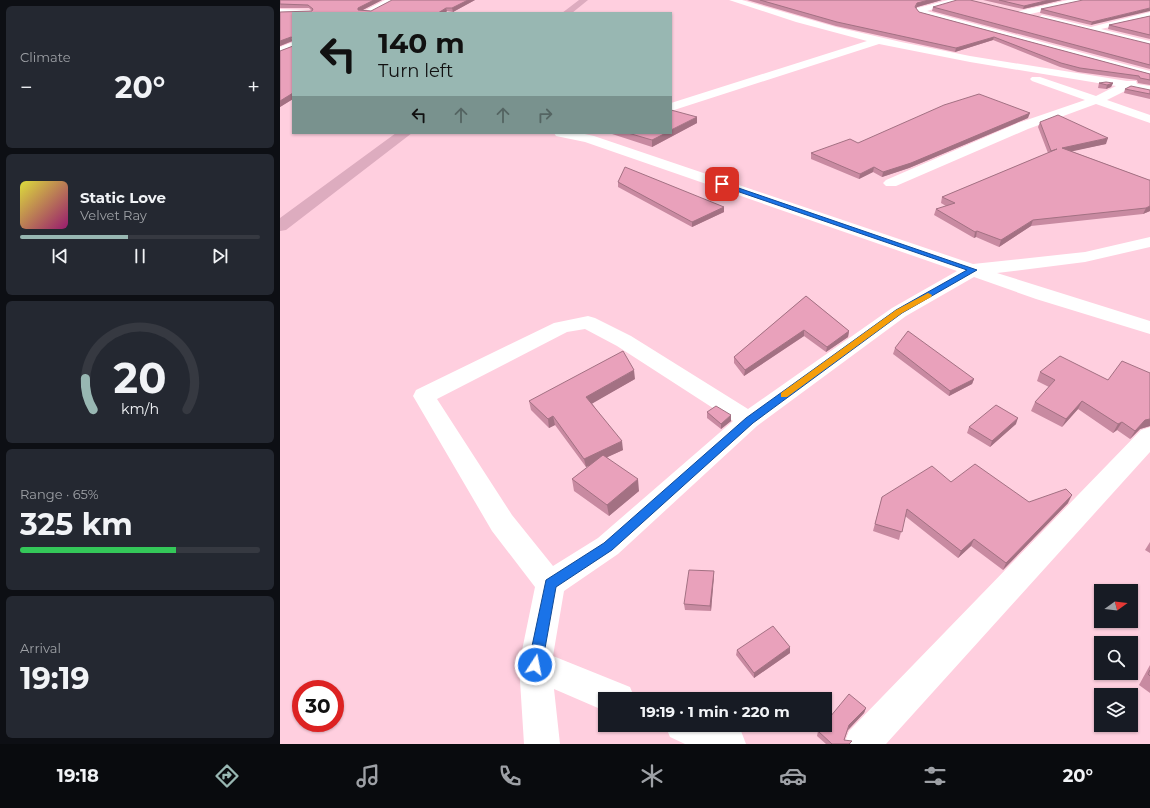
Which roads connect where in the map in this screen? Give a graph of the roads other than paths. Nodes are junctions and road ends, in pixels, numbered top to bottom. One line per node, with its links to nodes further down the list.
1 (392, 0): 8 (street)
2 (584, 0): 9 (main road)
3 (733, 0): 12 (street)
4 (958, 0): 17 (street)
5 (1079, 0): 11 (street)
6 (280, 12): 7 (street)
7 (292, 12)
8 (366, 12)
9 (567, 12)
10 (1150, 15): 11 (street)
11 (1090, 29): 13 (street)
12 (877, 41): 16 (street); 21 (street)
13 (1150, 44)
14 (292, 45): 15 (street)
15 (280, 51)
16 (1005, 65): 18 (street); 20 (street)
17 (1150, 75): 18 (street)
18 (1128, 84): 19 (street); 20 (street)
19 (1150, 90)
20 (1097, 100): 22 (street); 27 (street)
21 (672, 107)
22 (1150, 119)
23 (404, 134): 28 (main road)
24 (566, 134): 26 (street)
25 (602, 134): 26 (street)
26 (588, 139): 30 (street)
27 (891, 183)
28 (280, 226)
29 (1150, 242): 30 (street)
30 (973, 270): 31 (street); 32 (street)
31 (1150, 328)
32 (749, 420): 34 (street); 34 (street)
33 (1150, 436): 40 (street)
34 (550, 584): 35 (street)
35 (535, 665): 36 (street); 38 (street)
36 (601, 692)
37 (699, 732): 39 (street)
38 (542, 744)
39 (728, 744)
40 (862, 744)

